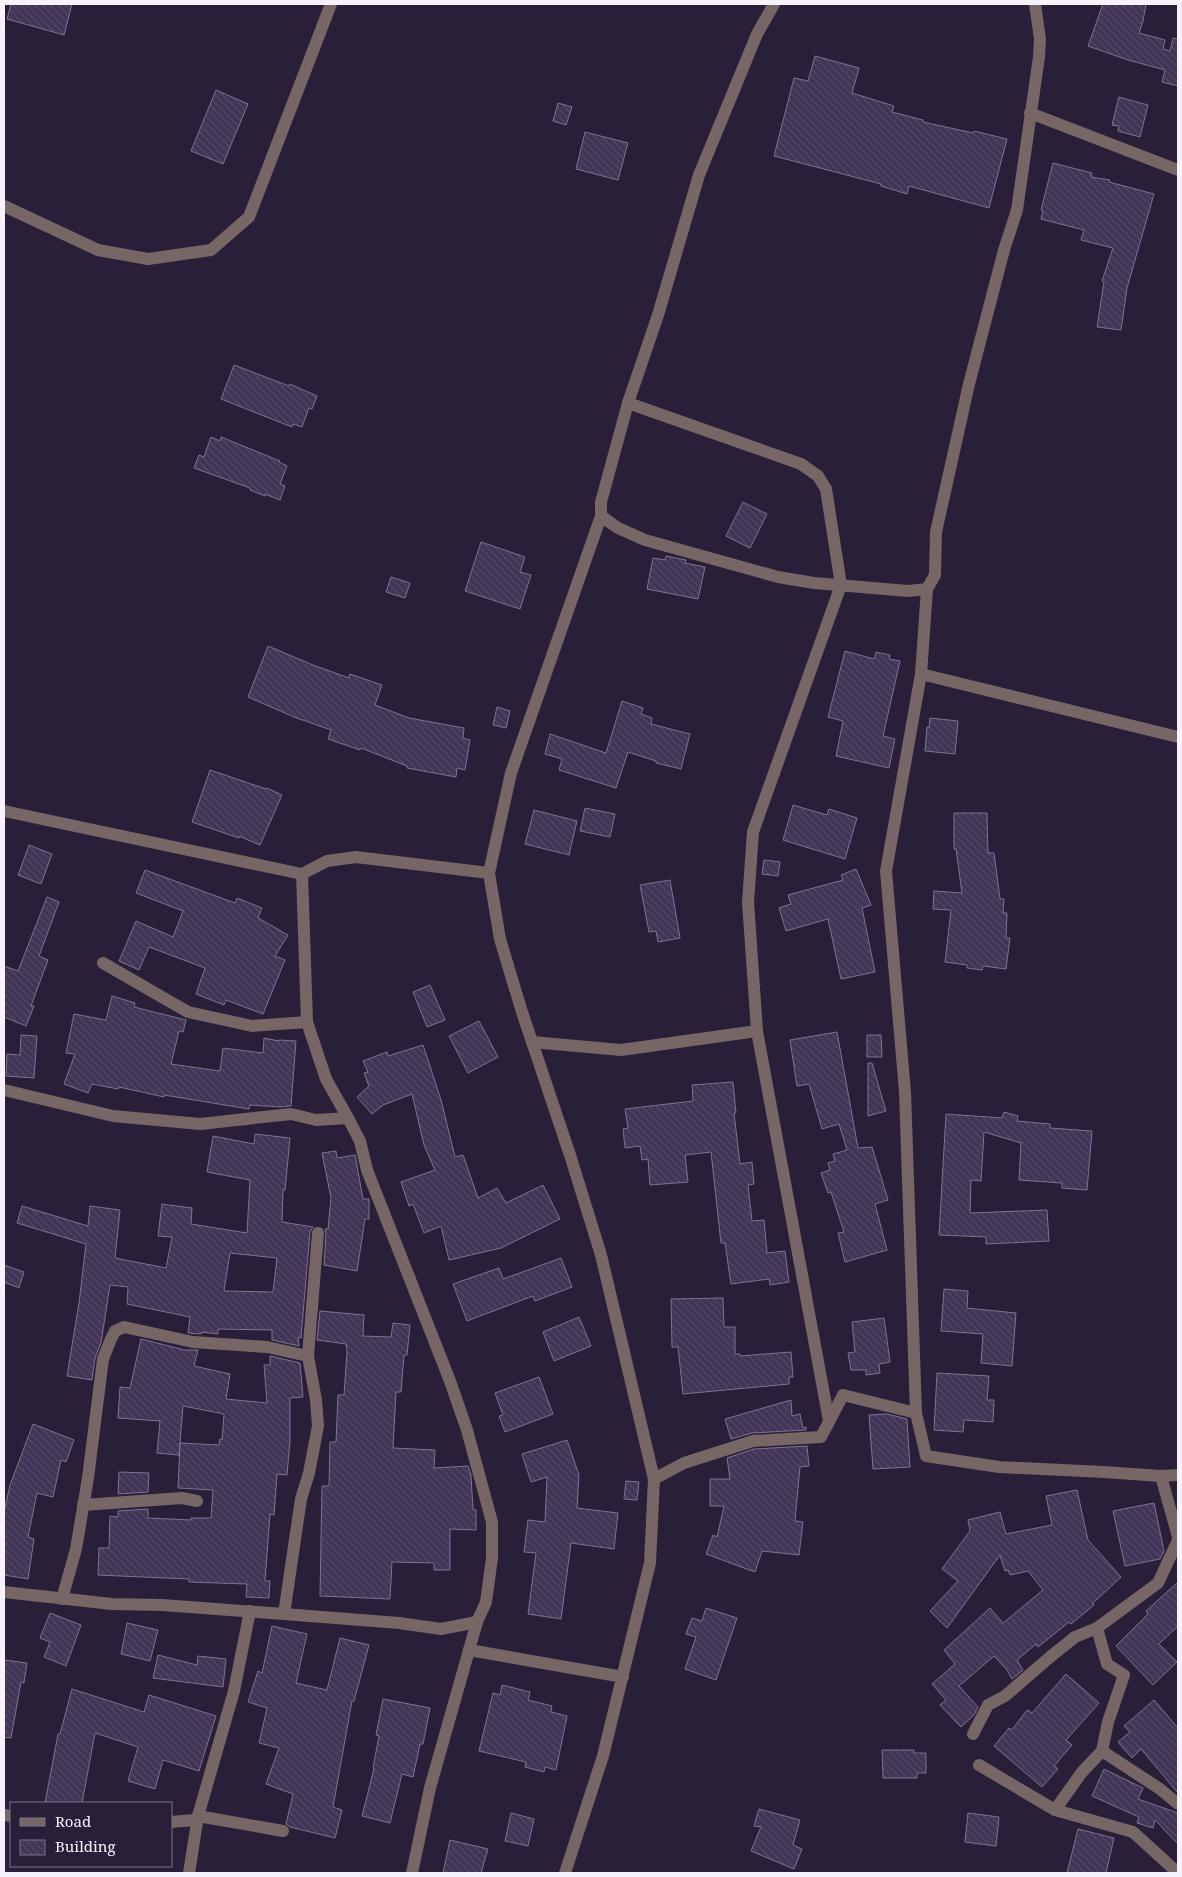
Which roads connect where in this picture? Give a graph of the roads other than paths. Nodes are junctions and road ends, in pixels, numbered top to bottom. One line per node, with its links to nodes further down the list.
1 (331, 4): 6 (street)
2 (774, 4): 7 (street)
3 (1035, 4): 4 (street)
4 (1030, 113): 5 (street); 10 (street)
5 (1178, 170)
6 (4, 206)
7 (628, 403): 8 (street); 9 (street)
8 (601, 516): 9 (street); 14 (street)
9 (841, 585): 10 (street); 18 (street)
10 (927, 589): 11 (street)
11 (921, 674): 12 (street); 24 (street)
12 (1178, 737)
13 (4, 812): 15 (street)
14 (489, 873): 15 (street); 19 (street)
15 (302, 874): 17 (street)
16 (103, 963): 17 (street)
17 (307, 1022): 21 (street)
18 (757, 1031): 19 (street); 25 (street)
19 (532, 1042): 28 (street)
20 (4, 1090): 21 (street)
21 (348, 1118): 36 (street)
22 (318, 1233): 23 (street)
23 (308, 1356): 30 (street); 35 (street)
24 (916, 1413): 25 (street); 27 (street)
25 (829, 1421): 28 (street)
26 (1178, 1475): 27 (street)
27 (1161, 1476): 31 (street)
28 (654, 1479): 39 (street)
29 (197, 1501): 30 (street)
30 (83, 1505): 33 (street)
31 (1178, 1539): 37 (street)
32 (4, 1592): 33 (street)
33 (62, 1599): 34 (street)
34 (250, 1611): 35 (street); 45 (street)
35 (284, 1614): 36 (street)
36 (477, 1622): 38 (street)
37 (1097, 1628): 40 (street); 41 (street)
38 (469, 1650): 39 (street); 49 (street)
39 (623, 1678): 50 (street)
40 (973, 1734)
41 (1102, 1751): 43 (street); 44 (street)
42 (979, 1764): 44 (street)
43 (1178, 1804)
44 (1055, 1810): 51 (street)
45 (198, 1816): 46 (street); 47 (street); 48 (street)
46 (172, 1822)
47 (282, 1830)
48 (188, 1873)
49 (412, 1873)
50 (565, 1873)
51 (1178, 1873)

